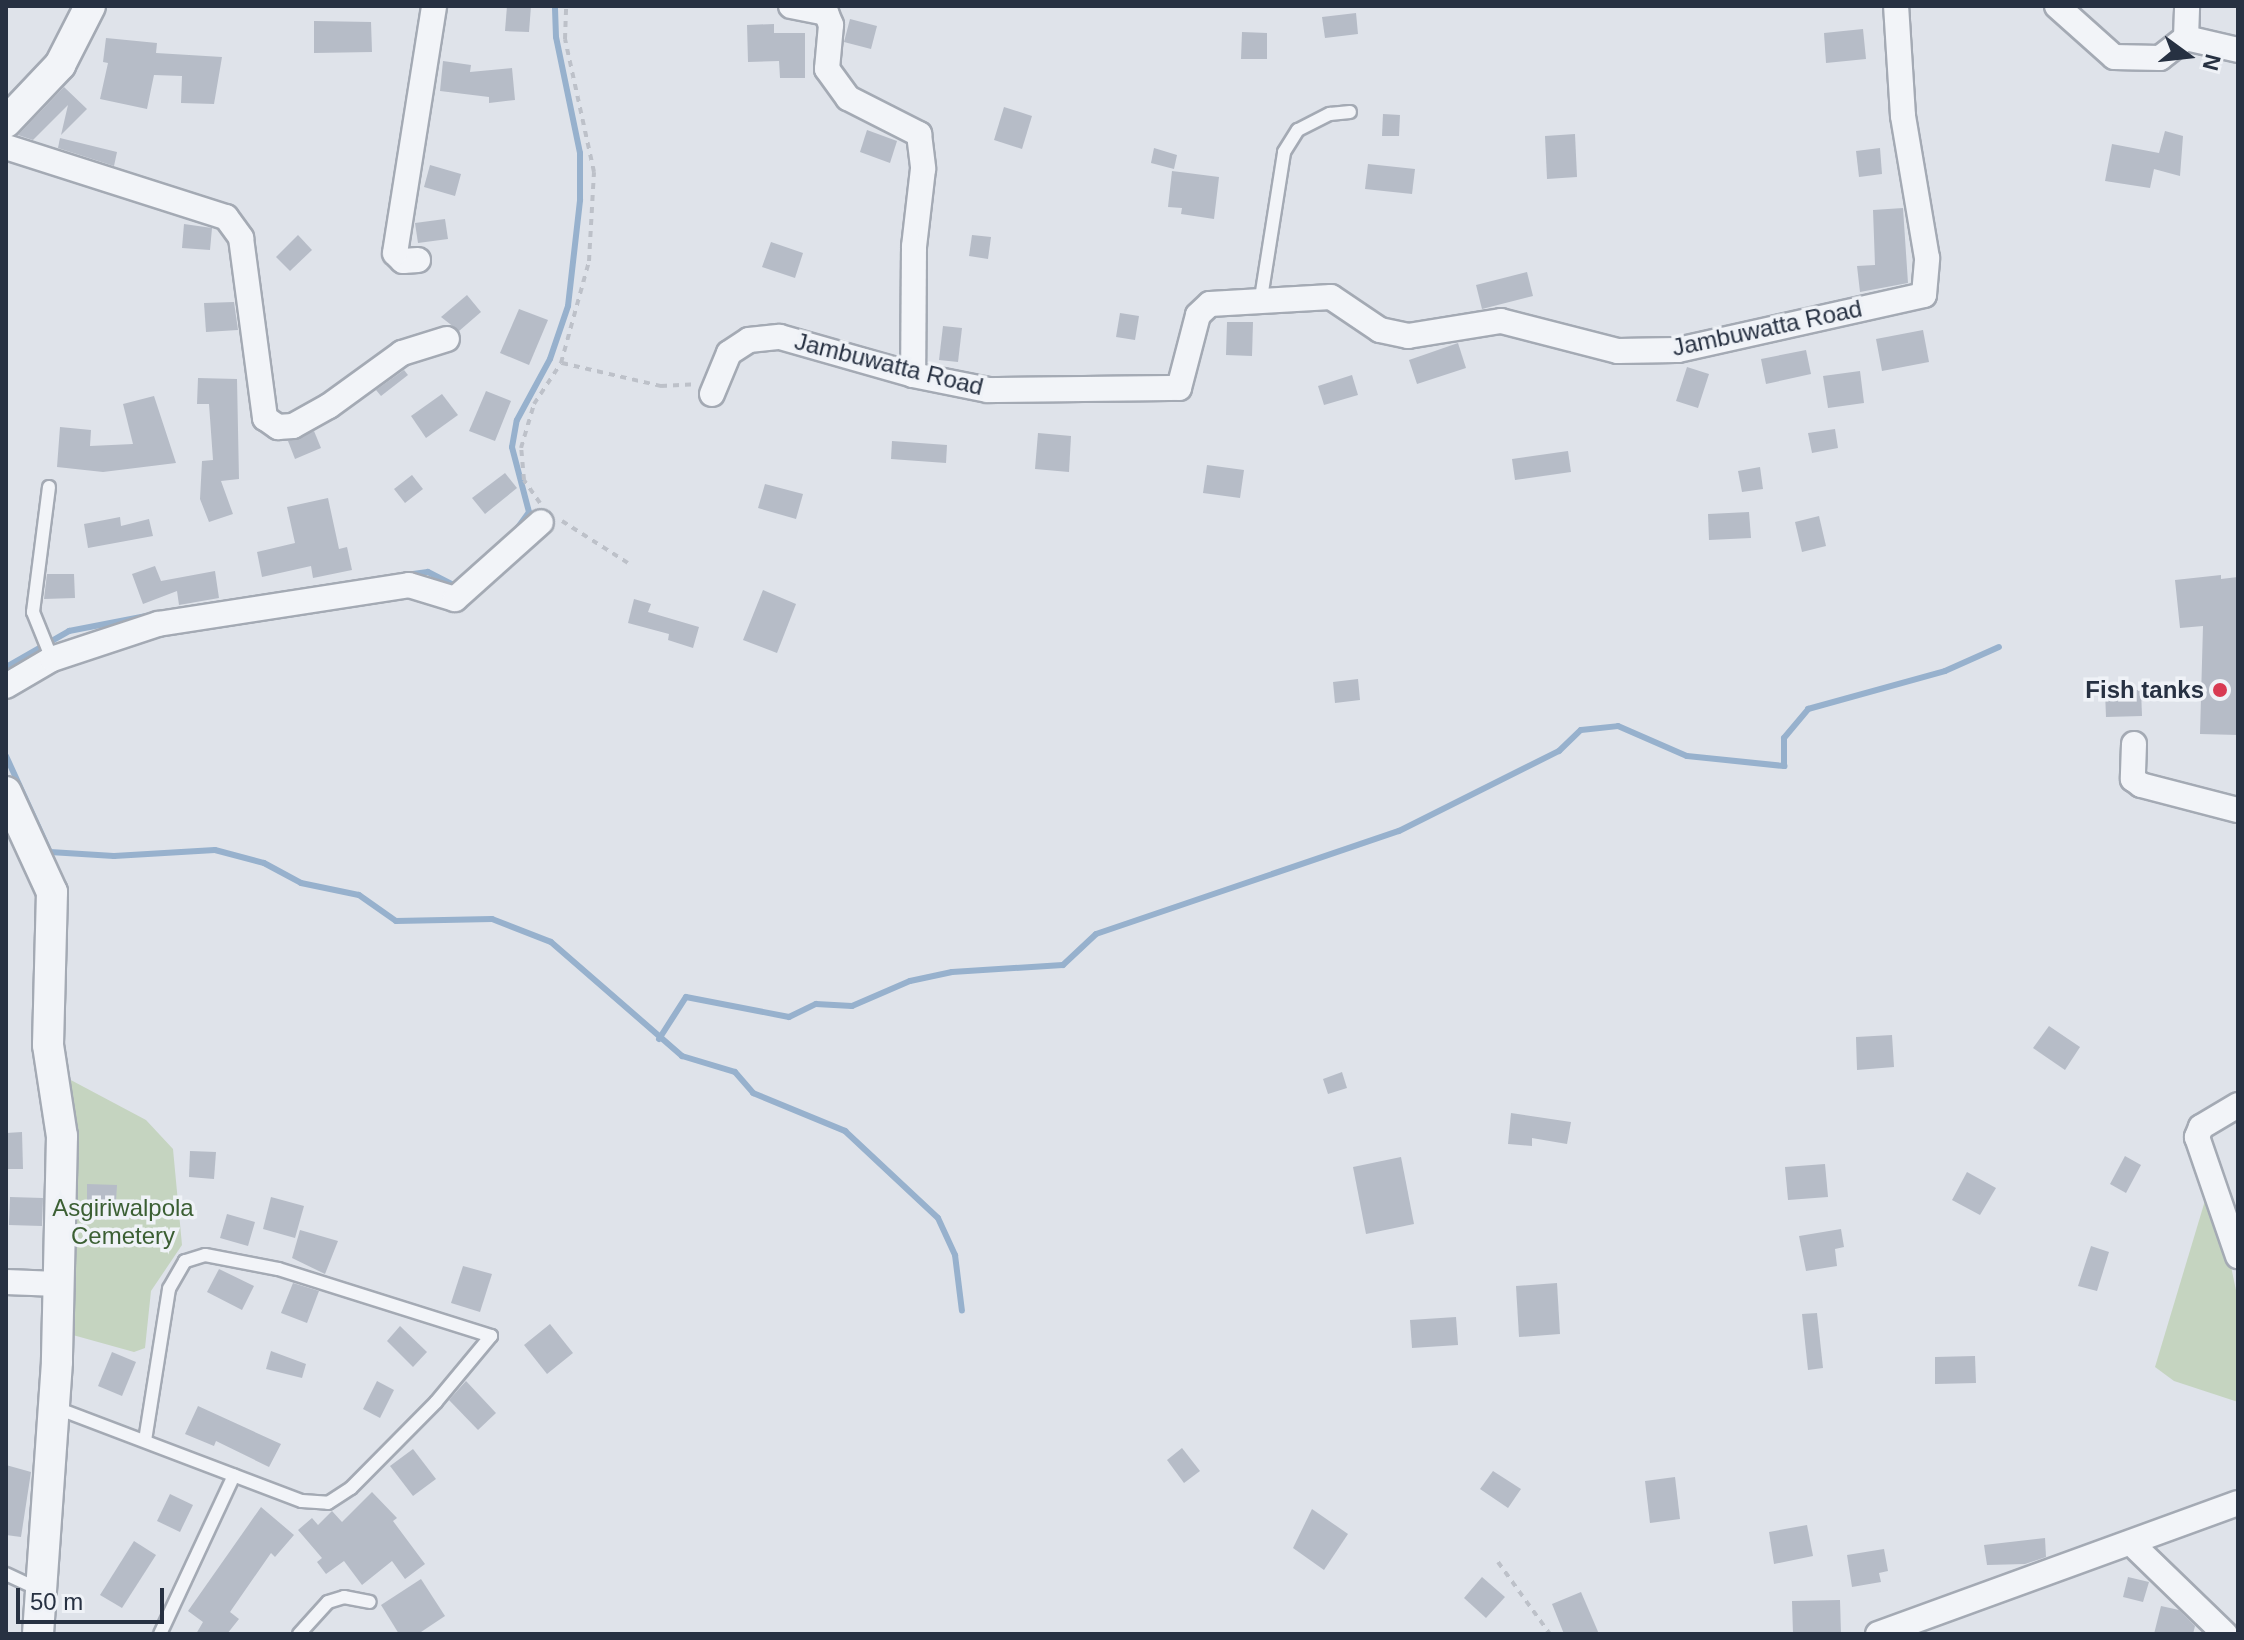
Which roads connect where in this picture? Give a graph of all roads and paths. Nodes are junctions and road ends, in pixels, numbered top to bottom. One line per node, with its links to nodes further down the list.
1 (90, 6): 11 (street)
2 (434, 6): 13 (street)
3 (566, 6): 16 (path)
4 (791, 6): 17 (street)
5 (1896, 6): 14 (street, Jambuwatta Road)
6 (2057, 6): 8 (street)
7 (2187, 6): 8 (street)
8 (2186, 38): 9 (street)
9 (2238, 50)
10 (1350, 112): 14 (lane)
11 (6, 122)
12 (6, 147): 15 (street)
13 (418, 260)
14 (1261, 298): 17 (street, Jambuwatta Road)
15 (447, 339)
16 (561, 363): 18 (path); 20 (path)
17 (913, 375): 18 (street, Jambuwatta Road)
18 (714, 388)
19 (49, 487): 22 (lane)
20 (543, 517): 21 (path); 22 (street)
21 (628, 563)
22 (52, 659): 23 (street)
23 (6, 686)
24 (2134, 744): 26 (street)
25 (6, 792): 30 (street)
26 (2238, 810)
27 (2238, 1105): 28 (street)
28 (2238, 1256)
29 (6, 1282): 30 (street)
30 (58, 1284): 31 (street)
31 (54, 1407): 32 (lane); 38 (street)
32 (145, 1440): 33 (lane); 33 (lane)
33 (234, 1475): 41 (lane)
34 (2238, 1503): 35 (street)
35 (2131, 1543): 44 (street); 45 (street)
36 (1498, 1562): 43 (path)
37 (6, 1574): 38 (lane)
38 (41, 1591): 40 (street)
39 (370, 1602): 42 (lane)
40 (38, 1634)
41 (160, 1634)
42 (299, 1634)
43 (1550, 1634)
44 (1878, 1634)
45 (2225, 1634)

